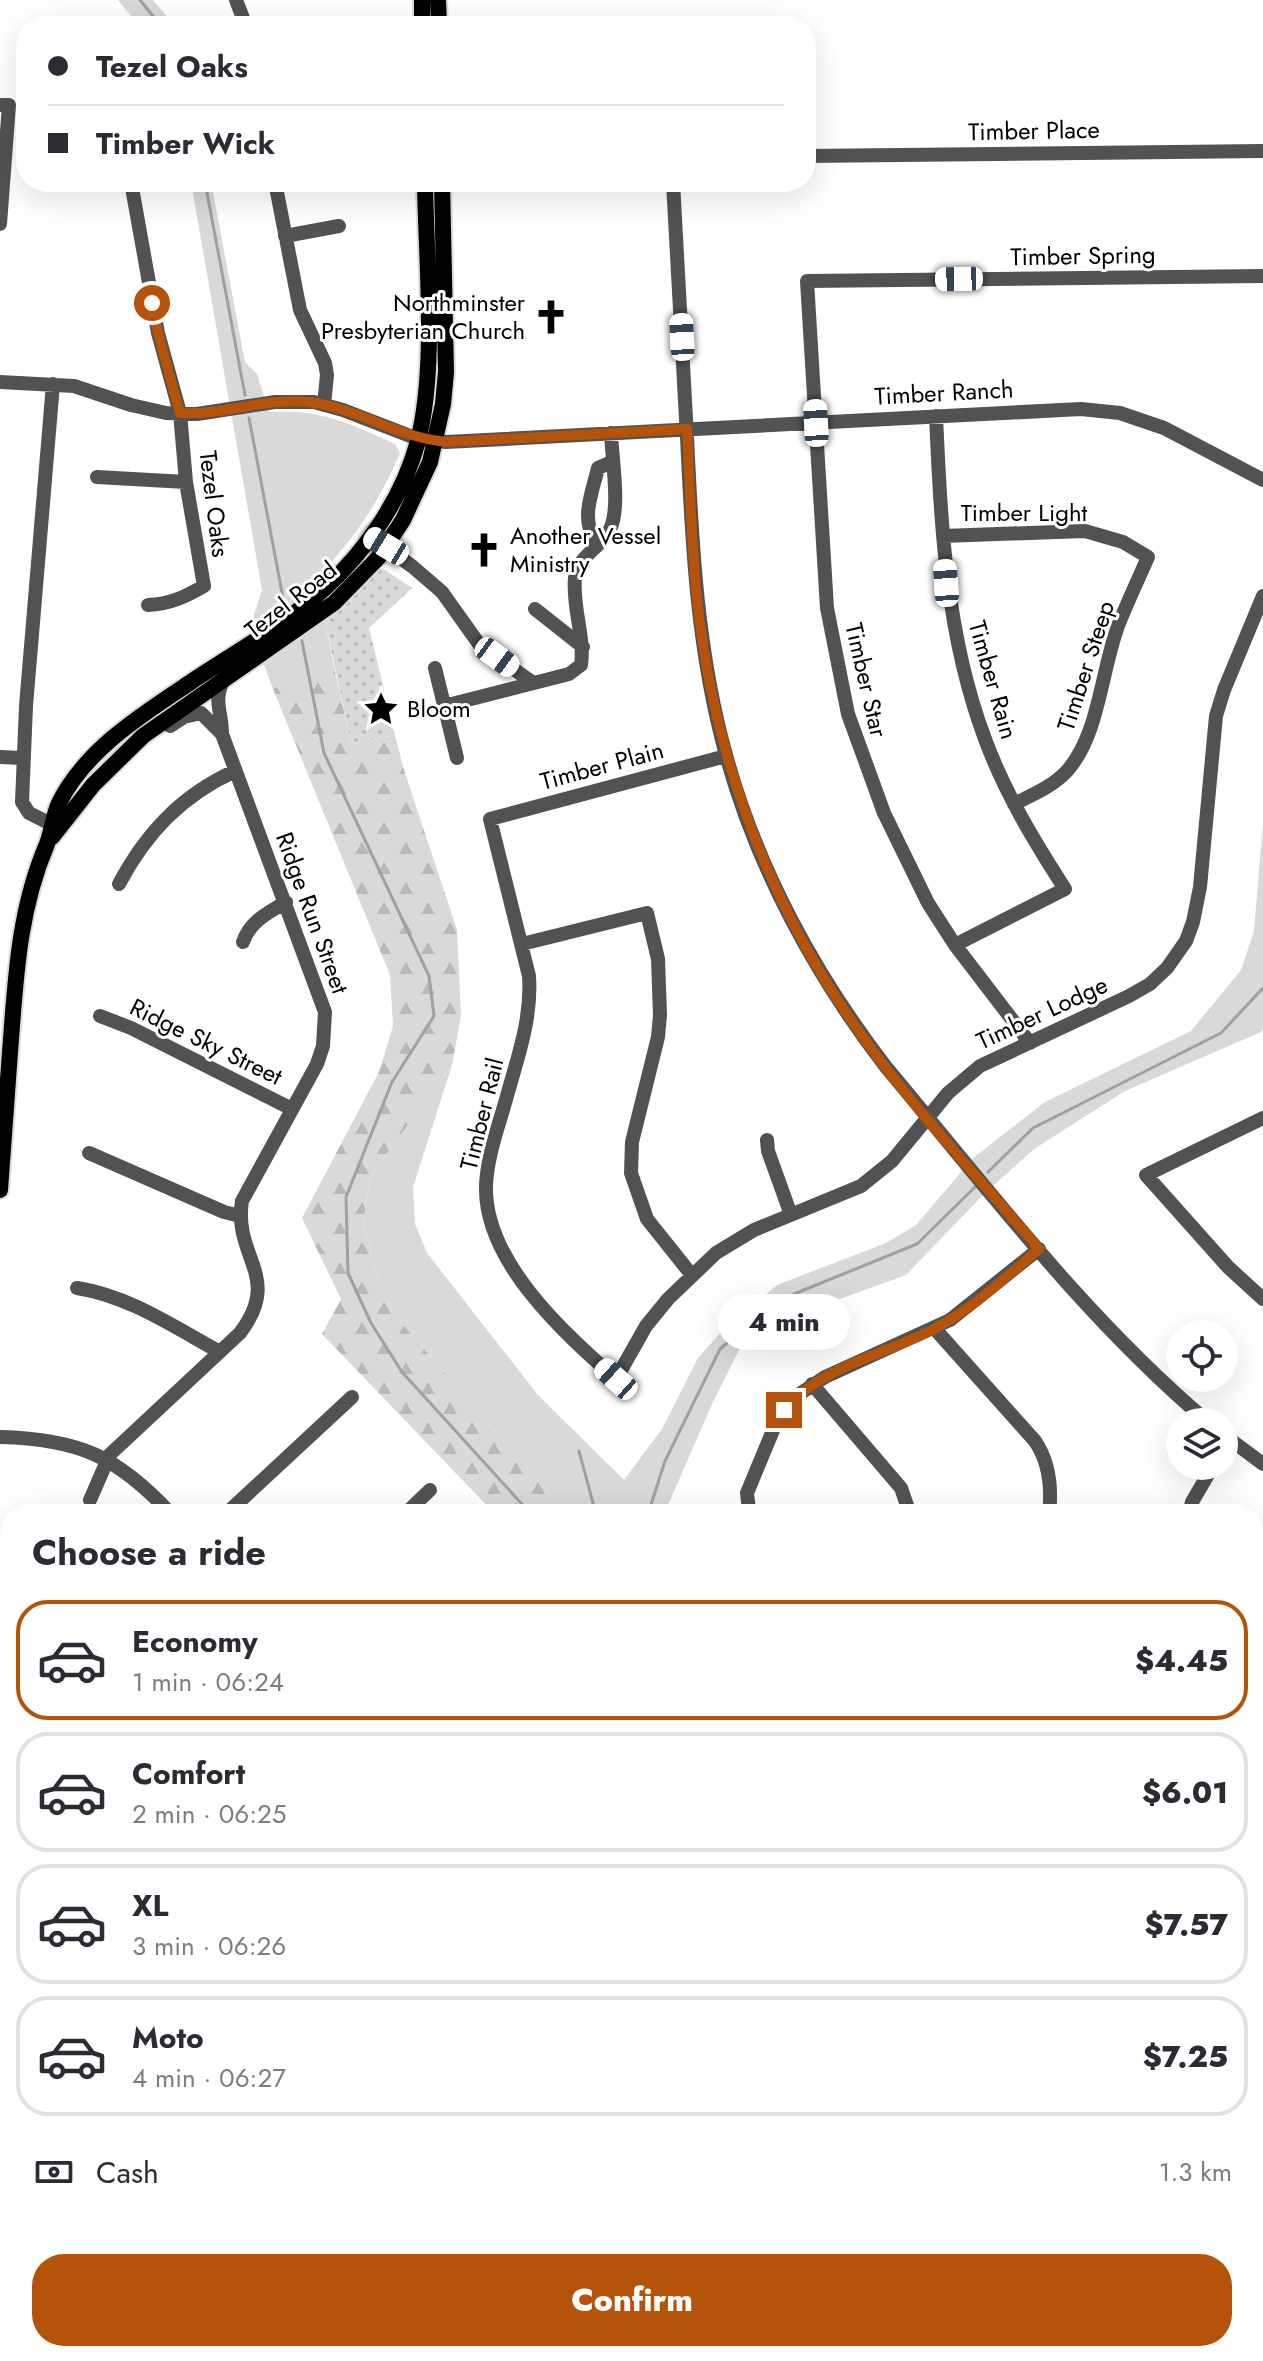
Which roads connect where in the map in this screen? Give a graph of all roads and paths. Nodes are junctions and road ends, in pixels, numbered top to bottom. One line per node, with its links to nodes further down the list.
1 (5, 105): 9 (street)
2 (1263, 151): 3 (street, Timber Place)
3 (816, 156)
4 (133, 192): 17 (street, Tezel Oaks)
5 (277, 192): 11 (street)
6 (425, 192): 22 (main road, Tezel Road)
7 (442, 192): 23 (main road, Tezel Road)
8 (674, 192): 20 (street)
9 (0, 224)
10 (339, 226): 11 (street)
11 (285, 236): 16 (street)
12 (1263, 276): 13 (street, Timber Spring)
13 (807, 281): 19 (street, Timber Star)
14 (0, 382): 15 (street, Timber Ranch)
15 (53, 384): 17 (street, Timber Ranch); 44 (street)
16 (324, 405): 17 (street, Timber Ranch); 22 (street, Timber Ranch)
17 (180, 413): 27 (street, Tezel Oaks)
18 (936, 416): 19 (street, Timber Ranch); 26 (street, Timber Ranch); 29 (street, Timber Rain)
19 (816, 423): 20 (street, Timber Ranch); 55 (street, Timber Star)
20 (687, 429): 21 (street, Timber Ranch); 42 (street)
21 (611, 433): 23 (street, Timber Ranch); 24 (street)
22 (418, 439): 23 (street, Timber Ranch); 28 (main road, Tezel Road)
23 (436, 441): 31 (main road, Tezel Road)
24 (612, 462): 30 (street); 30 (street)
25 (97, 477): 27 (street)
26 (1263, 480)
27 (186, 482): 34 (street, Tezel Oaks)
28 (371, 536): 31 (street); 50 (main road, Tezel Road)
29 (943, 536): 32 (street, Timber Light); 48 (street, Timber Rain)
30 (597, 545): 36 (street)
31 (386, 546): 38 (main road, Tezel Road); 39 (street)
32 (1148, 557): 48 (street, Timber Steep)
33 (1263, 596): 58 (street, Timber Lodge)
34 (148, 605)
35 (535, 609): 36 (street)
36 (583, 647): 39 (street)
37 (435, 668): 40 (street)
38 (223, 681): 41 (street, Ridge Run Street); 46 (main road, Tezel Road)
39 (533, 683): 40 (street)
40 (444, 706): 45 (street)
41 (222, 734): 46 (street); 47 (street, Ridge Run Street)
42 (726, 756): 49 (street, Timber Plain); 60 (street)
43 (0, 757): 44 (street)
44 (23, 758): 50 (street)
45 (457, 758)
46 (113, 762): 50 (main road, Tezel Road)
47 (235, 771): 51 (street); 52 (street, Ridge Run Street)
48 (1014, 804): 55 (street, Timber Rain)
49 (490, 819): 54 (street, Timber Rail)
50 (53, 831): 57 (main road, Tezel Road)
51 (119, 884)
52 (286, 902): 53 (street); 59 (street, Ridge Run Street)
53 (243, 942)
54 (522, 944): 69 (street); 74 (street, Timber Rail)
55 (955, 945): 58 (street, Timber Star)
56 (100, 1016): 59 (street, Ridge Sky Street)
57 (6, 1021): 63 (main road, Tezel Road)
58 (1030, 1043): 60 (street, Timber Lodge)
59 (292, 1109): 67 (street, Ridge Run Street)
60 (928, 1118): 66 (street, Timber Lodge); 68 (street)
61 (1263, 1118): 71 (street)
62 (767, 1140): 66 (street)
63 (2, 1143): 65 (main road, Tezel Road)
64 (89, 1153): 67 (street)
65 (0, 1190)
66 (791, 1215): 69 (street, Timber Lodge)
67 (240, 1216): 73 (street)
68 (1039, 1249): 72 (street); 77 (street)
69 (691, 1274): 74 (street, Timber Lodge)
70 (77, 1288): 73 (street)
71 (1263, 1299)
72 (935, 1329): 75 (street); 90 (street)
73 (220, 1352): 80 (street)
74 (616, 1379)
75 (812, 1384): 88 (street); 89 (street)
76 (352, 1397): 86 (street)
77 (1191, 1408)
78 (0, 1437): 80 (street)
79 (1238, 1449): 81 (street)
80 (106, 1460): 84 (street); 85 (street)
81 (1263, 1464)
82 (1205, 1480): 91 (street)
83 (430, 1490): 87 (street)
84 (90, 1500)
85 (161, 1504)
86 (237, 1504)
87 (415, 1504)
88 (748, 1504)
89 (907, 1504)
90 (1049, 1504)
91 (1192, 1504)

